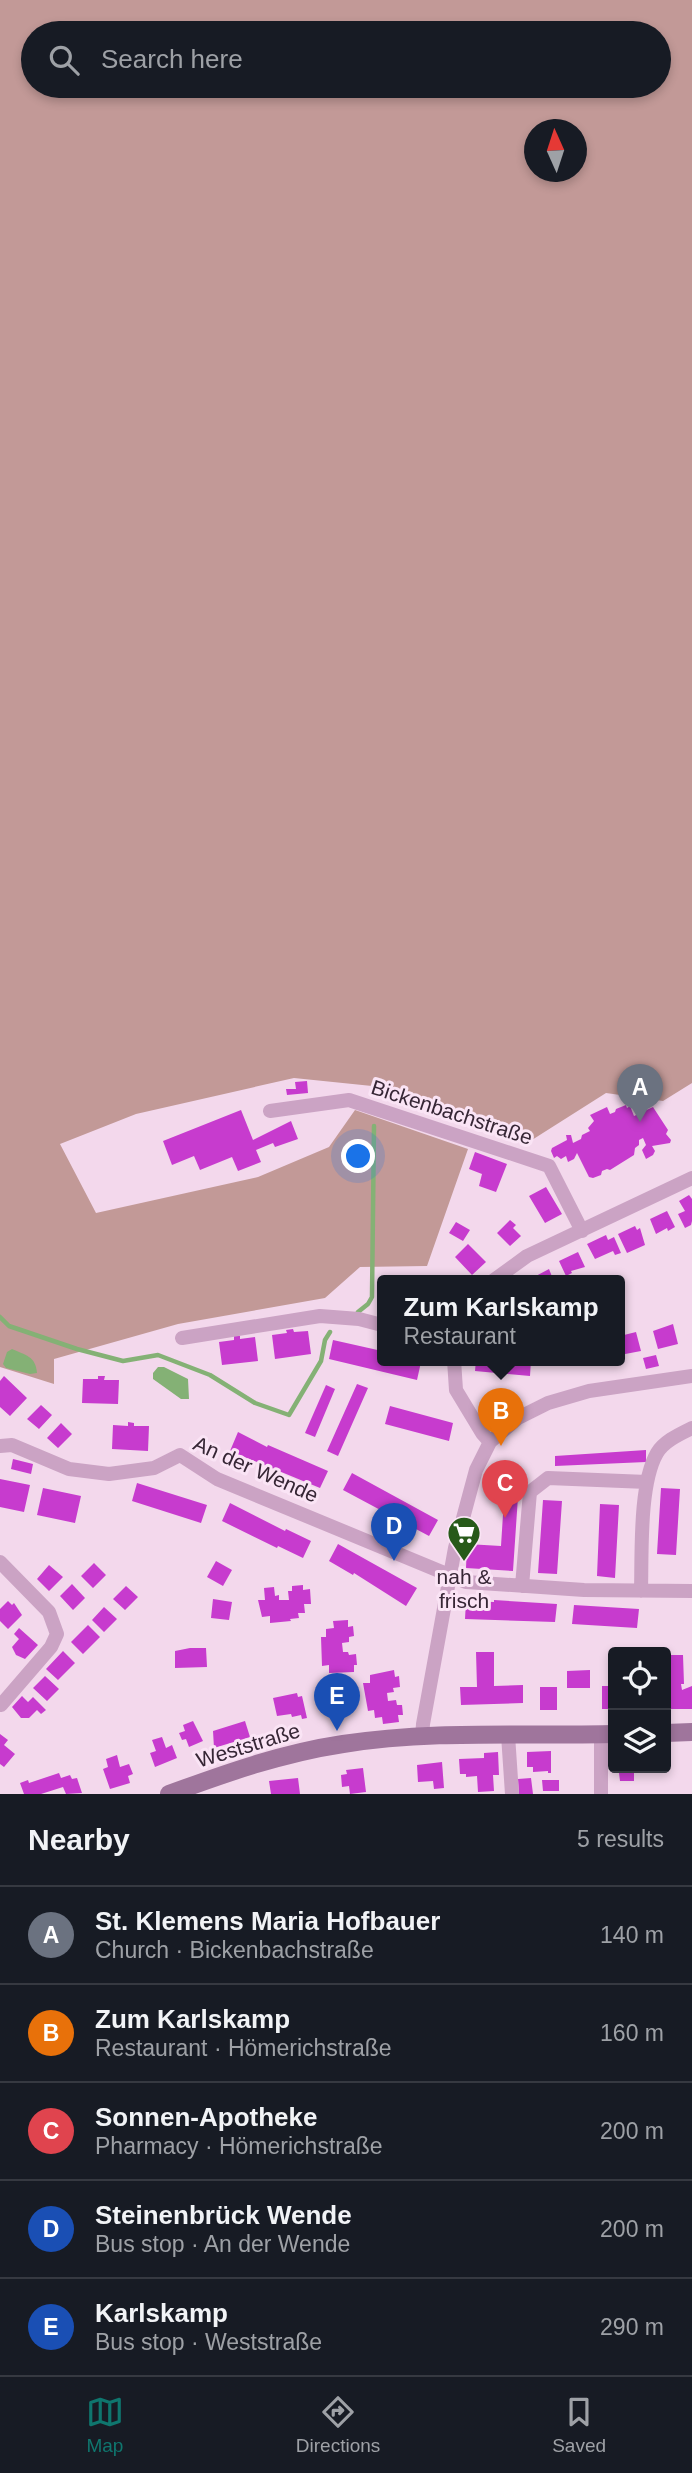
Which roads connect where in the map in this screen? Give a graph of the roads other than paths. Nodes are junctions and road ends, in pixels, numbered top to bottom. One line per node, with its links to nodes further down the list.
1 (270, 1111): 3 (street, Bickenbachstraße)
2 (692, 1178): 3 (street)
3 (582, 1231): 4 (street)
4 (501, 1275)
5 (377, 1324): 6 (street)
6 (182, 1338)
7 (454, 1366): 10 (street)
8 (692, 1376): 10 (street)
9 (692, 1428): 12 (street)
10 (490, 1442): 14 (street)
11 (0, 1446): 14 (street, An der Wende)
12 (648, 1482): 15 (street); 16 (street)
13 (0, 1562): 18 (street)
14 (449, 1576): 15 (street); 23 (street)
15 (522, 1586): 16 (street)
16 (641, 1591): 17 (street)
17 (692, 1591)
18 (1, 1706)
19 (692, 1732): 20 (main road)
20 (671, 1733)
21 (607, 1734): 22 (main road, Weststraße); 26 (street)
22 (508, 1735): 23 (main road, Weststraße); 25 (street)
23 (422, 1737): 24 (main road, Weststraße)
24 (169, 1794)
25 (512, 1794)
26 (601, 1794)

